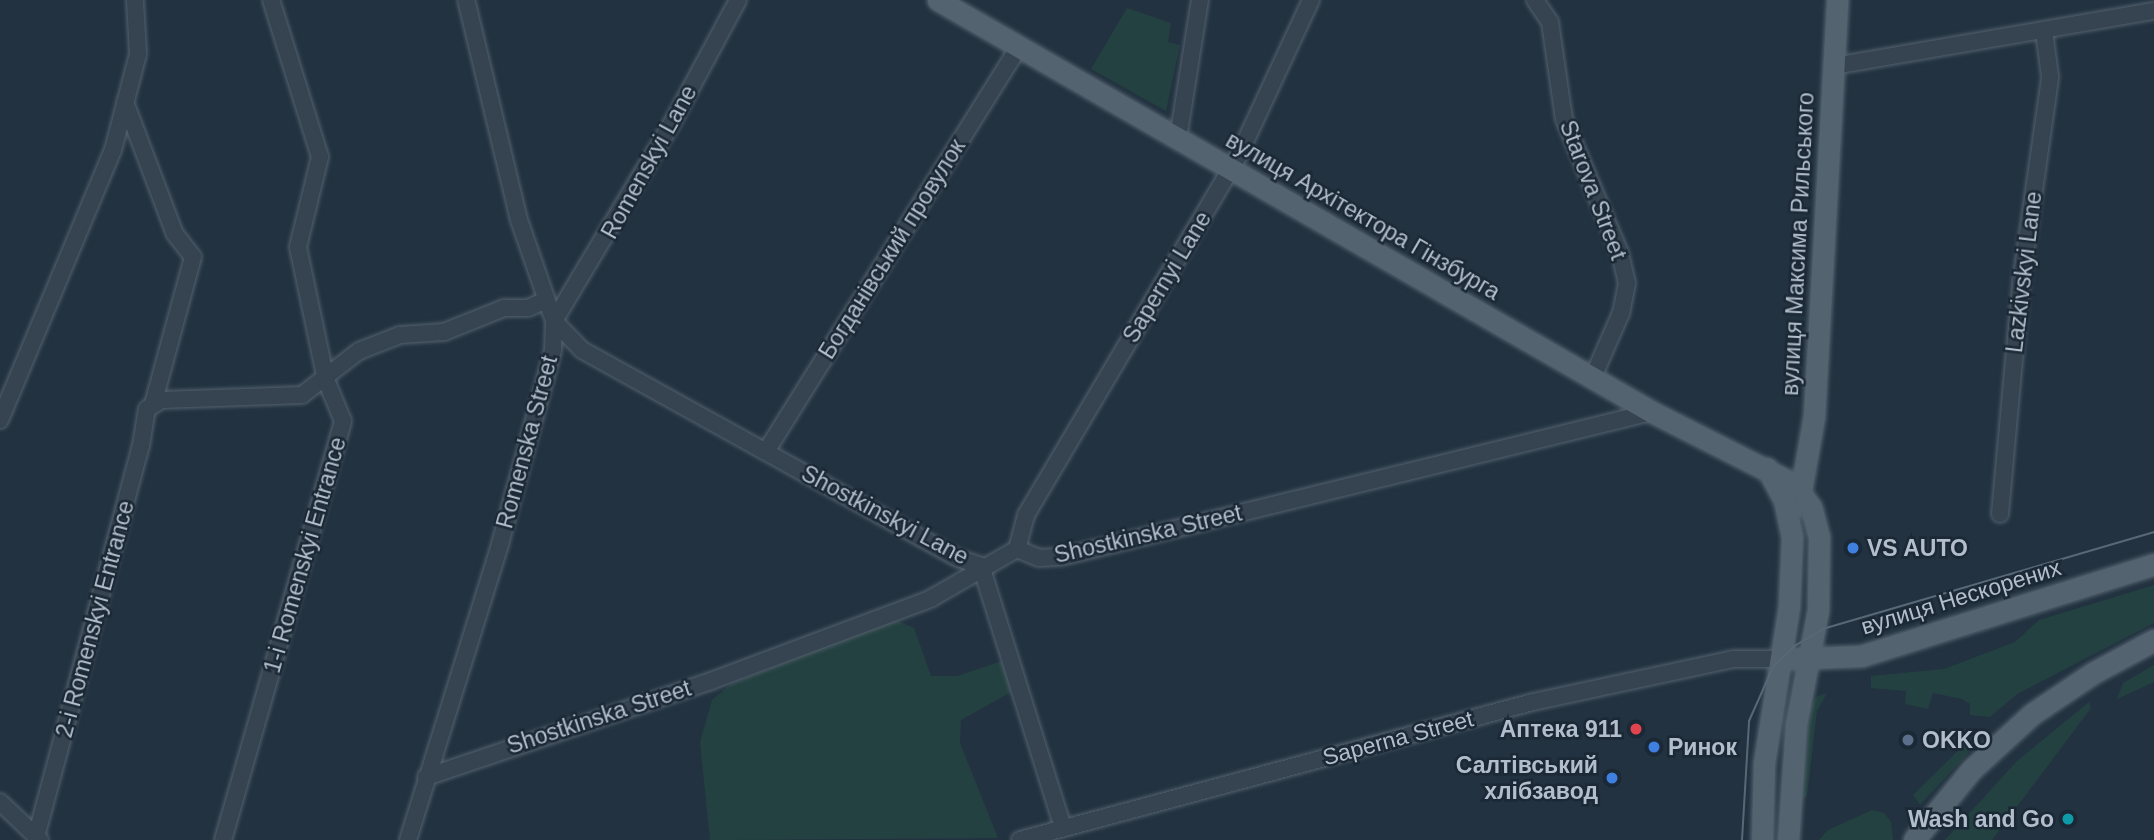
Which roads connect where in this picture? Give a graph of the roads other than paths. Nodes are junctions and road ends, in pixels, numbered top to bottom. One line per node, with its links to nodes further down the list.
1 (135, 0): 14 (street)
2 (271, 0): 20 (street, 1-i Romenskyi Entrance)
3 (466, 0): 17 (street, Romenska Street)
4 (738, 0): 18 (street, Romenskyi Lane)
5 (938, 0): 12 (main road, вулиця Архітектора Гінзбурга)
6 (1200, 0): 15 (street)
7 (1311, 0): 16 (street, Sapernyi Lane)
8 (1535, 0): 19 (street, Starova Street)
9 (1837, 0): 13 (main road, вулиця Максима Рильського)
10 (2154, 11): 11 (street)
11 (2044, 31): 13 (street); 28 (street, Lazkivskyi Lane)
12 (1018, 48): 15 (main road, вулиця Архітектора Гінзбурга); 24 (street, Богданівський провулок)
13 (1834, 66): 26 (main road, вулиця Максима Рильського)
14 (125, 102): 21 (street, 2-i Romenskyi Entrance); 23 (street)
15 (1174, 137): 16 (main road, вулиця Архітектора Гінзбурга)
16 (1230, 170): 19 (main road, вулиця Архітектора Гінзбурга); 29 (street, Sapernyi Lane)
17 (544, 301): 18 (street, Romenska Street); 20 (street)
18 (554, 321): 24 (street, Shostkinskyi Lane); 35 (street, Romenska Street)
19 (1592, 377): 22 (main road, вулиця Архітектора Гінзбурга)
20 (326, 380): 21 (street); 39 (street, 1-i Romenskyi Entrance)
21 (153, 404): 38 (street, 2-i Romenskyi Entrance)
22 (1652, 412): 25 (main road, вулиця Архітектора Гінзбурга); 29 (street, Shostkinska Street)
23 (0, 420)
24 (767, 450): 31 (street, Shostkinskyi Lane)
25 (1767, 468): 26 (main road); 27 (main road, вулиця Максима Рильського)
26 (1801, 490): 27 (main road, вулиця Максима Рильського); 34 (main road)
27 (1789, 514): 33 (main road, вулиця Максима Рильського)
28 (2000, 514)
29 (1017, 549): 31 (street, Shostkinska Street)
30 (2154, 564): 34 (main road, вулиця Нескорених)
31 (981, 566): 35 (street, Shostkinska Street); 37 (street, Shostkinskyi Lane)
32 (2154, 640): 44 (main road)
33 (1780, 659): 34 (main road, вулиця Нескорених); 37 (street, Saperna Street); 42 (main road, вулиця Максима Рильського)
34 (1808, 660): 43 (main road)
35 (426, 777): 40 (street, Romenska Street)
36 (0, 802): 38 (street)
37 (1063, 828): 41 (street, Saperna Street)
38 (38, 838)
39 (223, 840)
40 (408, 840)
41 (1020, 840)
42 (1762, 840)
43 (1788, 840)
44 (1914, 840)

